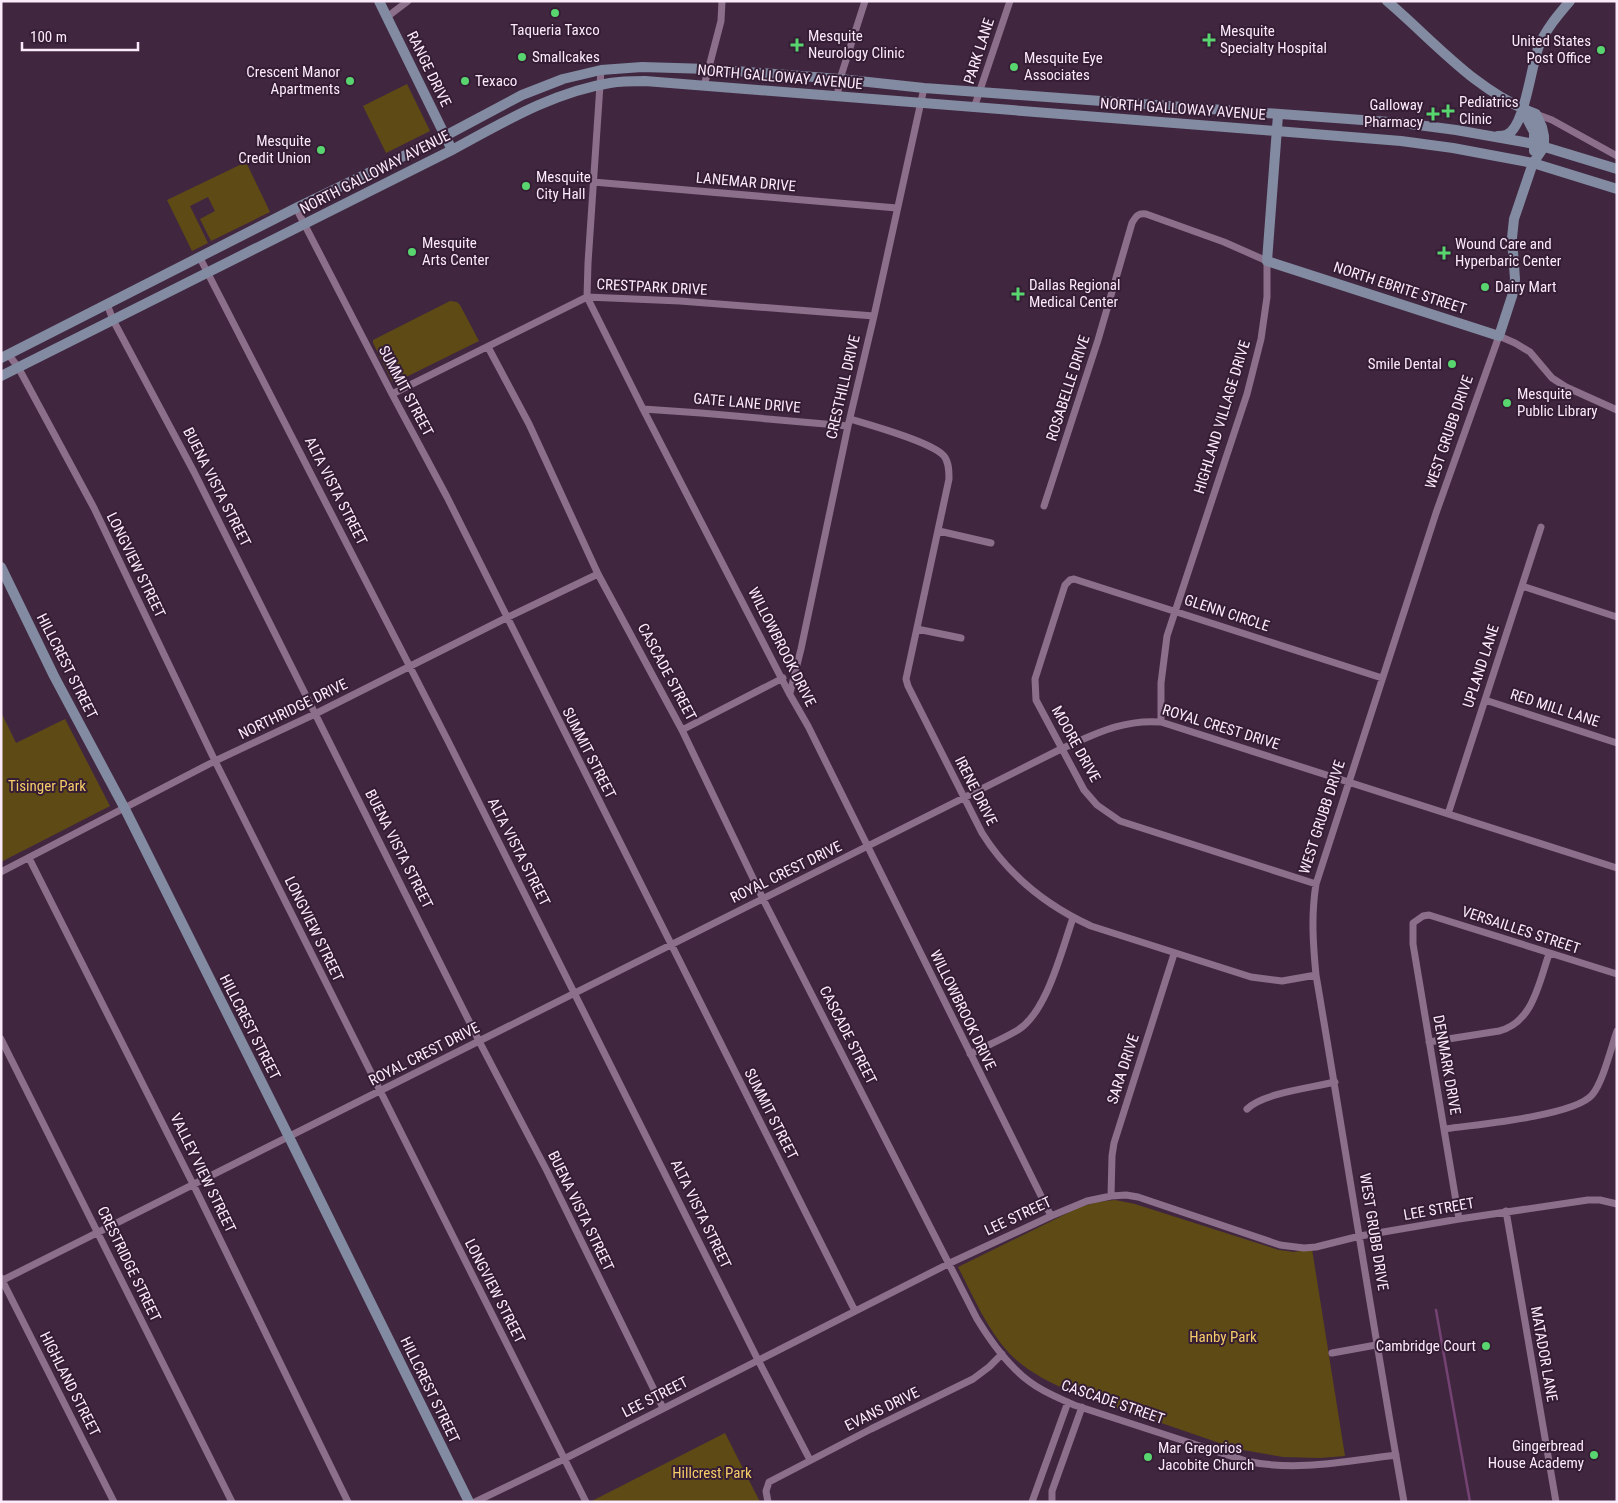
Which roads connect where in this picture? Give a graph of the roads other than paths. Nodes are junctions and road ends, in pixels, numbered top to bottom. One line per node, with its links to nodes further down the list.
1 (379, 1): 8 (main road, RANGE DRIVE)
2 (408, 1): 8 (street)
3 (722, 1): 9 (street)
4 (865, 1): 11 (street)
5 (1010, 1): 15 (street, PARK LANE)
6 (1387, 1): 20 (main road)
7 (1570, 1): 20 (main road)
8 (387, 16): 30 (main road, RANGE DRIVE)
9 (709, 69): 10 (main road, NORTH GALLOWAY AVENUE); 11 (main road, NORTH GALLOWAY AVENUE); 13 (street)
10 (601, 70): 12 (street, WILLOWBROOK DRIVE); 30 (main road, NORTH GALLOWAY AVENUE)
11 (840, 79): 14 (main road, NORTH GALLOWAY AVENUE); 17 (street)
12 (600, 85): 13 (main road, NORTH GALLOWAY AVENUE); 34 (main road, NORTH GALLOWAY AVENUE); 38 (street, WILLOWBROOK DRIVE)
13 (704, 86): 17 (main road, NORTH GALLOWAY AVENUE)
14 (924, 88): 15 (main road, NORTH GALLOWAY AVENUE); 18 (street, CRESTHILL DRIVE)
15 (980, 92): 16 (main road, NORTH GALLOWAY AVENUE); 19 (street, PARK LANE)
16 (1025, 96): 21 (main road, NORTH GALLOWAY AVENUE); 22 (main road)
17 (837, 97): 18 (main road, NORTH GALLOWAY AVENUE)
18 (921, 104): 19 (main road, NORTH GALLOWAY AVENUE); 41 (street, CRESTHILL DRIVE)
19 (974, 108): 22 (main road, NORTH GALLOWAY AVENUE)
20 (1522, 109): 23 (main road); 31 (main road); 33 (main road)
21 (1234, 111): 24 (main road, NORTH GALLOWAY AVENUE); 27 (main road)
22 (1023, 112): 27 (main road, NORTH GALLOWAY AVENUE)
23 (1536, 114): 33 (main road); 35 (street)
24 (1278, 115): 25 (main road, NORTH GALLOWAY AVENUE); 28 (main road, HIGHLAND VILLAGE DRIVE)
25 (1372, 120): 26 (main road, NORTH GALLOWAY AVENUE); 29 (main road)
26 (1424, 125): 31 (main road, NORTH GALLOWAY AVENUE); 32 (main road)
27 (1210, 126): 28 (main road, NORTH GALLOWAY AVENUE)
28 (1277, 131): 29 (main road, NORTH GALLOWAY AVENUE); 45 (main road, HIGHLAND VILLAGE DRIVE)
29 (1334, 135): 32 (main road, NORTH GALLOWAY AVENUE)
30 (445, 136): 34 (main road, RANGE DRIVE); 40 (main road, NORTH GALLOWAY AVENUE)
31 (1489, 136): 33 (main road, NORTH GALLOWAY AVENUE)
32 (1422, 144): 36 (main road, NORTH GALLOWAY AVENUE)
33 (1539, 146): 36 (main road, WEST GRUBB DRIVE); 37 (main road, NORTH GALLOWAY AVENUE)
34 (452, 150): 43 (main road, NORTH GALLOWAY AVENUE)
35 (1617, 156)
36 (1533, 162): 39 (main road, NORTH GALLOWAY AVENUE); 51 (main road, WEST GRUBB DRIVE)
37 (1617, 169)
38 (593, 182): 41 (street, LANEMAR DRIVE); 47 (street, WILLOWBROOK DRIVE)
39 (1617, 189)
40 (296, 208): 43 (street, SUMMIT STREET); 44 (main road, NORTH GALLOWAY AVENUE)
41 (897, 208): 49 (street, CRESTHILL DRIVE)
42 (1160, 219): 45 (street, NORTH EBRITE STREET); 61 (street, ROSABELLE DRIVE)
43 (305, 224): 46 (main road, NORTH GALLOWAY AVENUE); 56 (street, SUMMIT STREET)
44 (200, 258): 46 (street, ALTA VISTA STREET); 48 (main road, NORTH GALLOWAY AVENUE)
45 (1267, 261): 51 (main road, NORTH EBRITE STREET); 69 (street, HIGHLAND VILLAGE DRIVE)
46 (207, 273): 50 (main road, NORTH GALLOWAY AVENUE); 74 (street, ALTA VISTA STREET)
47 (587, 297): 49 (street, CRESTPARK DRIVE); 52 (street, CRESTPARK DRIVE); 57 (street, WILLOWBROOK DRIVE)
48 (107, 304): 50 (street, BUENA VISTA STREET); 53 (main road, NORTH GALLOWAY AVENUE)
49 (874, 316): 59 (street, CRESTHILL DRIVE)
50 (113, 320): 54 (main road, NORTH GALLOWAY AVENUE); 79 (street, BUENA VISTA STREET)
51 (1499, 336): 58 (street, NORTH EBRITE STREET); 76 (street, WEST GRUBB DRIVE)
52 (488, 347): 56 (street, CRESTPARK DRIVE); 66 (street, CASCADE STREET)
53 (8, 354): 54 (street)
54 (18, 367): 55 (main road, NORTH GALLOWAY AVENUE); 84 (street, LONGVIEW STREET)
55 (1, 376)
56 (392, 394): 71 (street, SUMMIT STREET)
57 (643, 409): 59 (street, GATE LANE DRIVE); 75 (street, WILLOWBROOK DRIVE)
58 (1617, 410)
59 (849, 423): 60 (street, GATE LANE DRIVE); 77 (street, CRESTHILL DRIVE)
60 (891, 431): 63 (street, IRENE DRIVE)
61 (1044, 506)
62 (1541, 527): 68 (street, UPLAND LANE)
63 (939, 531): 64 (street); 72 (street, IRENE DRIVE)
64 (991, 543)
65 (1, 567): 87 (main road, HILLCREST STREET)
66 (598, 574): 71 (street, NORTHRIDGE DRIVE); 81 (street, CASCADE STREET)
67 (1065, 585): 69 (street, GLENN CIRCLE); 83 (street, MOORE DRIVE)
68 (1522, 586): 70 (street); 78 (street, UPLAND LANE)
69 (1176, 611): 76 (street, GLENN CIRCLE); 80 (street, HIGHLAND VILLAGE DRIVE)
70 (1617, 617)
71 (506, 618): 74 (street, NORTHRIDGE DRIVE); 97 (street, SUMMIT STREET)
72 (917, 629): 73 (street); 86 (street, IRENE DRIVE)
73 (961, 638)
74 (410, 667): 79 (street, NORTHRIDGE DRIVE); 102 (street, ALTA VISTA STREET)
75 (783, 678): 77 (street, WILLOWBROOK DRIVE); 81 (street)
76 (1382, 678): 85 (street, WEST GRUBB DRIVE)
77 (790, 693): 89 (street, WILLOWBROOK DRIVE)
78 (1485, 700): 82 (street, RED MILL LANE); 88 (street, UPLAND LANE)
79 (315, 714): 84 (street, NORTHRIDGE DRIVE); 105 (street, BUENA VISTA STREET)
80 (1161, 722): 83 (street, ROYAL CREST DRIVE); 85 (street, ROYAL CREST DRIVE)
81 (682, 730): 94 (street, CASCADE STREET)
82 (1617, 743)
83 (1061, 750): 86 (street, ROYAL CREST DRIVE); 93 (street, MOORE DRIVE)
84 (215, 761): 87 (street, NORTHRIDGE DRIVE); 109 (street, LONGVIEW STREET)
85 (1349, 782): 88 (street, ROYAL CREST DRIVE); 93 (street, WEST GRUBB DRIVE)
86 (964, 798): 89 (street, ROYAL CREST DRIVE); 95 (street, IRENE DRIVE)
87 (124, 809): 90 (street, NORTHRIDGE DRIVE); 112 (main road, HILLCREST STREET)
88 (1448, 814): 91 (street, ROYAL CREST DRIVE)
89 (868, 847): 94 (street, ROYAL CREST DRIVE); 107 (street, WILLOWBROOK DRIVE)
90 (29, 858): 92 (street, NORTHRIDGE DRIVE); 113 (street, VALLEY VIEW STREET)
91 (1617, 868)
92 (1, 872)
93 (1316, 884): 101 (street, WEST GRUBB DRIVE)
94 (763, 899): 97 (street, ROYAL CREST DRIVE); 121 (street, CASCADE STREET)
95 (1073, 918): 98 (street, IRENE DRIVE); 107 (street)
96 (1418, 918): 99 (street, VERSAILLES STREET); 106 (street, DENMARK DRIVE)
97 (671, 945): 102 (street, ROYAL CREST DRIVE); 123 (street, SUMMIT STREET)
98 (1174, 954): 101 (street, IRENE DRIVE); 114 (street, SARA DRIVE)
99 (1549, 954): 100 (street, VERSAILLES STREET); 106 (street)
100 (1617, 974)
101 (1316, 975): 108 (street, WEST GRUBB DRIVE)
102 (574, 993): 105 (street, ROYAL CREST DRIVE); 127 (street, ALTA VISTA STREET)
103 (1617, 1031): 111 (street)
104 (1, 1040): 119 (street, CRESTRIDGE STREET)
105 (480, 1041): 109 (street, ROYAL CREST DRIVE); 130 (street, BUENA VISTA STREET)
106 (1429, 1042): 111 (street, DENMARK DRIVE)
107 (970, 1054): 117 (street, WILLOWBROOK DRIVE)
108 (1335, 1082): 110 (street); 120 (street, WEST GRUBB DRIVE)
109 (380, 1092): 112 (street, ROYAL CREST DRIVE); 132 (street, LONGVIEW STREET)
110 (1247, 1109)
111 (1444, 1129): 118 (street, DENMARK DRIVE)
112 (289, 1137): 113 (street, ROYAL CREST DRIVE); 137 (main road, HILLCREST STREET)
113 (194, 1184): 119 (street, ROYAL CREST DRIVE); 136 (street, VALLEY VIEW STREET)
114 (1111, 1196): 117 (street, LEE STREET); 120 (street, LEE STREET)
115 (1617, 1204): 116 (street, LEE STREET)
116 (1506, 1211): 118 (street, LEE STREET); 144 (street, MATADOR LANE)
117 (1051, 1216): 121 (street, LEE STREET)
118 (1459, 1219): 120 (street, LEE STREET)
119 (98, 1232): 122 (street, ROYAL CREST DRIVE); 135 (street, CRESTRIDGE STREET)
120 (1360, 1236): 124 (street, WEST GRUBB DRIVE)
121 (950, 1263): 123 (street, LEE STREET); 126 (street, CASCADE STREET)
122 (2, 1280): 134 (street, HIGHLAND STREET)
123 (855, 1311): 127 (street, LEE STREET)
124 (1376, 1345): 125 (street); 131 (street, WEST GRUBB DRIVE)
125 (1332, 1353)
126 (1002, 1354): 128 (street, CASCADE STREET); 133 (street, EVANS DRIVE)
127 (758, 1360): 130 (street, LEE STREET); 133 (street, ALTA VISTA STREET)
128 (1068, 1402): 129 (street, CASCADE STREET); 141 (street)
129 (1082, 1407): 131 (street, CASCADE STREET); 142 (street)
130 (663, 1408): 132 (street, LEE STREET)
131 (1396, 1455): 143 (street, WEST GRUBB DRIVE)
132 (564, 1459): 138 (street, LEE STREET); 139 (street, LONGVIEW STREET)
133 (810, 1460): 140 (street, EVANS DRIVE)
134 (114, 1502)
135 (232, 1502)
136 (348, 1502)
137 (469, 1502)
138 (475, 1502)
139 (586, 1502)
140 (768, 1502)
141 (1032, 1502)
142 (1052, 1502)
143 (1404, 1502)
144 (1556, 1502)

